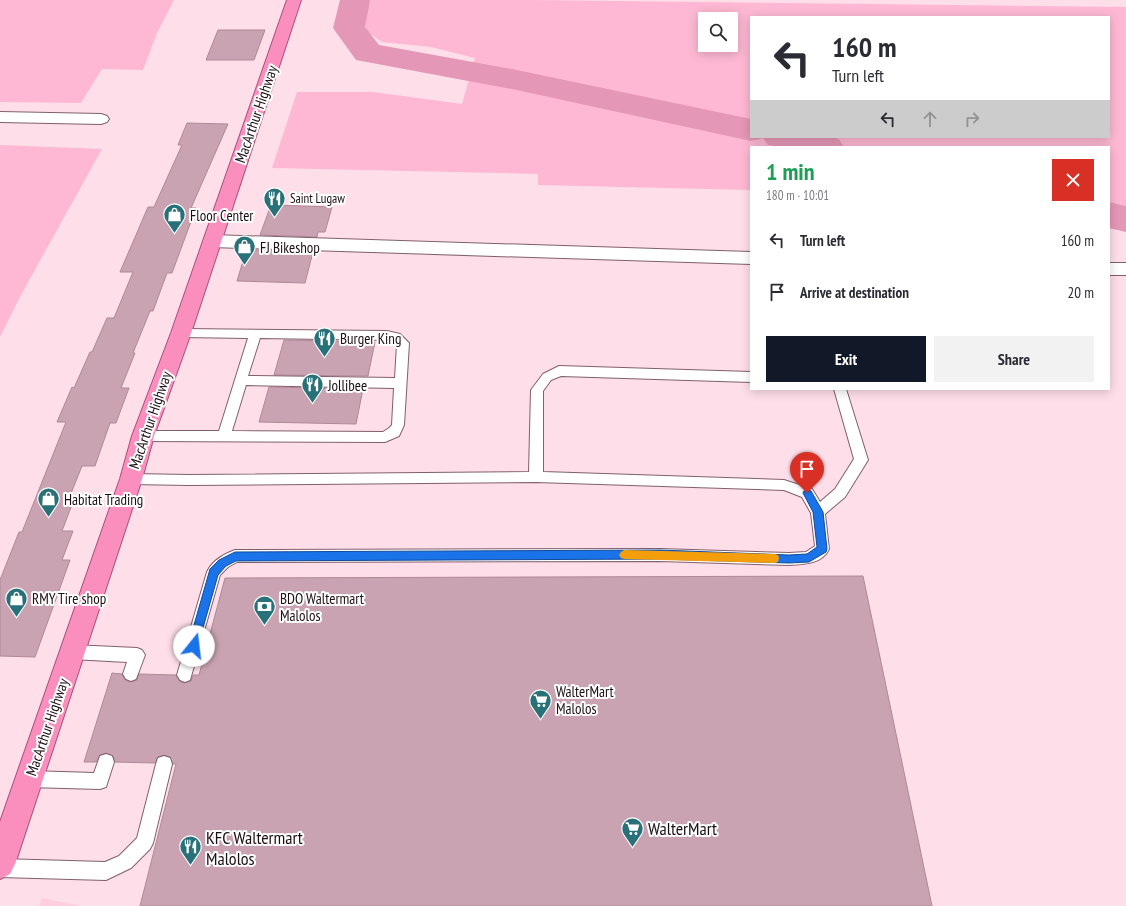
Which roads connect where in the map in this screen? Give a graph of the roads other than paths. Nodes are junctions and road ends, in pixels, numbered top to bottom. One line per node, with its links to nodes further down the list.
1 (294, 0): 4 (highway, MacArthur Highway)
2 (0, 117): 3 (street)
3 (101, 119)
4 (212, 241): 5 (street); 8 (highway, MacArthur Highway)
5 (750, 258)
6 (1110, 269): 7 (street)
7 (1126, 269)
8 (181, 333): 9 (lane); 14 (highway, MacArthur Highway)
9 (255, 334): 11 (lane); 12 (lane)
10 (750, 378): 16 (lane)
11 (241, 380): 12 (lane); 15 (lane)
12 (401, 382): 15 (lane)
13 (840, 390): 18 (lane)
14 (143, 436): 15 (lane); 17 (highway, MacArthur Highway)
15 (224, 436)
16 (536, 477): 17 (lane); 18 (lane)
17 (130, 478): 19 (highway, MacArthur Highway)
18 (818, 512): 21 (lane)
19 (72, 652): 20 (lane); 24 (highway, MacArthur Highway)
20 (132, 674)
21 (185, 675)
22 (106, 762): 24 (lane)
23 (164, 764): 26 (lane)
24 (29, 779): 25 (highway, MacArthur Highway)
25 (0, 864)
26 (0, 868)

